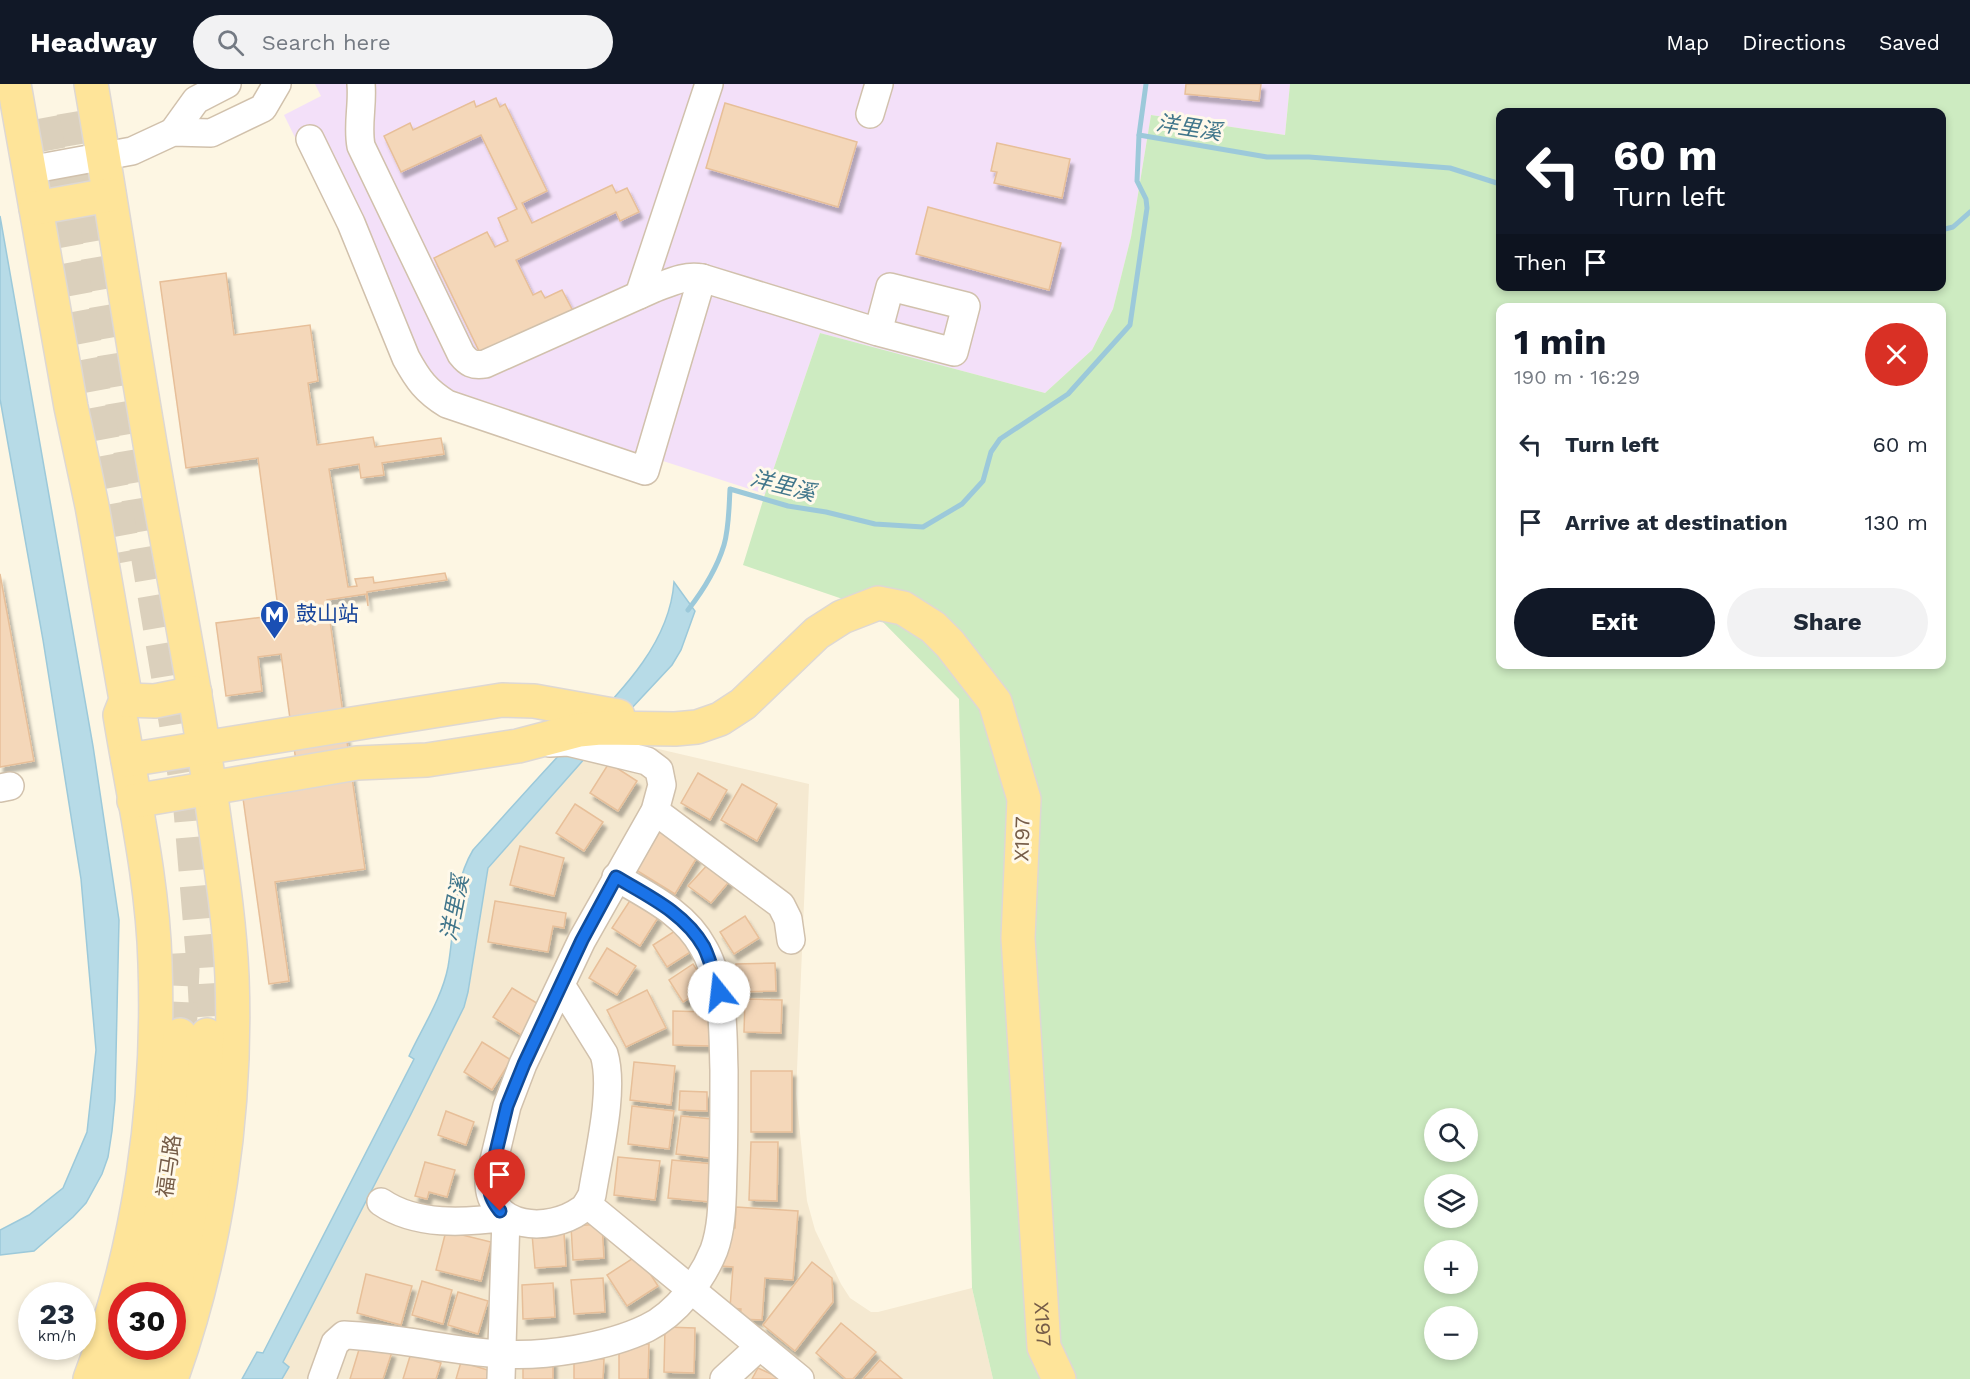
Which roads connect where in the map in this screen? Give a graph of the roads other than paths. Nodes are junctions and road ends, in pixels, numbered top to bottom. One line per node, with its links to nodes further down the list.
1 (14, 84): 16 (main road)
2 (37, 84): 9 (main road)
3 (91, 84): 14 (main road)
4 (227, 84): 11 (street)
5 (277, 84): 11 (street)
6 (361, 84): 13 (street)
7 (709, 84): 20 (street)
8 (879, 84): 10 (street)
9 (62, 105)
10 (870, 114)
11 (173, 132): 14 (street)
12 (310, 139): 15 (street)
13 (361, 146): 15 (street); 20 (street)
14 (103, 156): 16 (street); 17 (main road)
15 (323, 164): 19 (street)
16 (29, 170): 18 (main road)
17 (109, 195): 18 (main road); 22 (main road)
18 (36, 208): 23 (main road)
19 (702, 278): 20 (street); 21 (street)
20 (639, 294)
21 (878, 332)
22 (195, 693): 23 (main road); 25 (main road)
23 (126, 700): 26 (main road)
24 (581, 728): 25 (main road); 27 (main road); 29 (street); 50 (main road, X197 / X197)
25 (205, 748): 26 (main road); 27 (main road)
26 (128, 760): 28 (main road)
27 (210, 788): 28 (main road); 46 (main road)
28 (134, 801): 43 (main road)
29 (655, 811): 30 (street); 31 (street)
30 (616, 877): 32 (street); 38 (street)
31 (791, 940)
32 (561, 985): 34 (street); 35 (street)
33 (381, 1202): 35 (street)
34 (587, 1204): 35 (street); 38 (street)
35 (506, 1217): 42 (street)
36 (146, 1282): 37 (main road, 福马路)
37 (175, 1282)
38 (690, 1290): 39 (street); 42 (street)
39 (759, 1347): 48 (street); 49 (street)
40 (124, 1360): 44 (main road)
41 (153, 1360): 45 (main road)
42 (502, 1367): 47 (street)
43 (90, 1379)
44 (117, 1379)
45 (146, 1379)
46 (171, 1379)
47 (322, 1379)
48 (723, 1379)
49 (800, 1379)
50 (1059, 1379)

